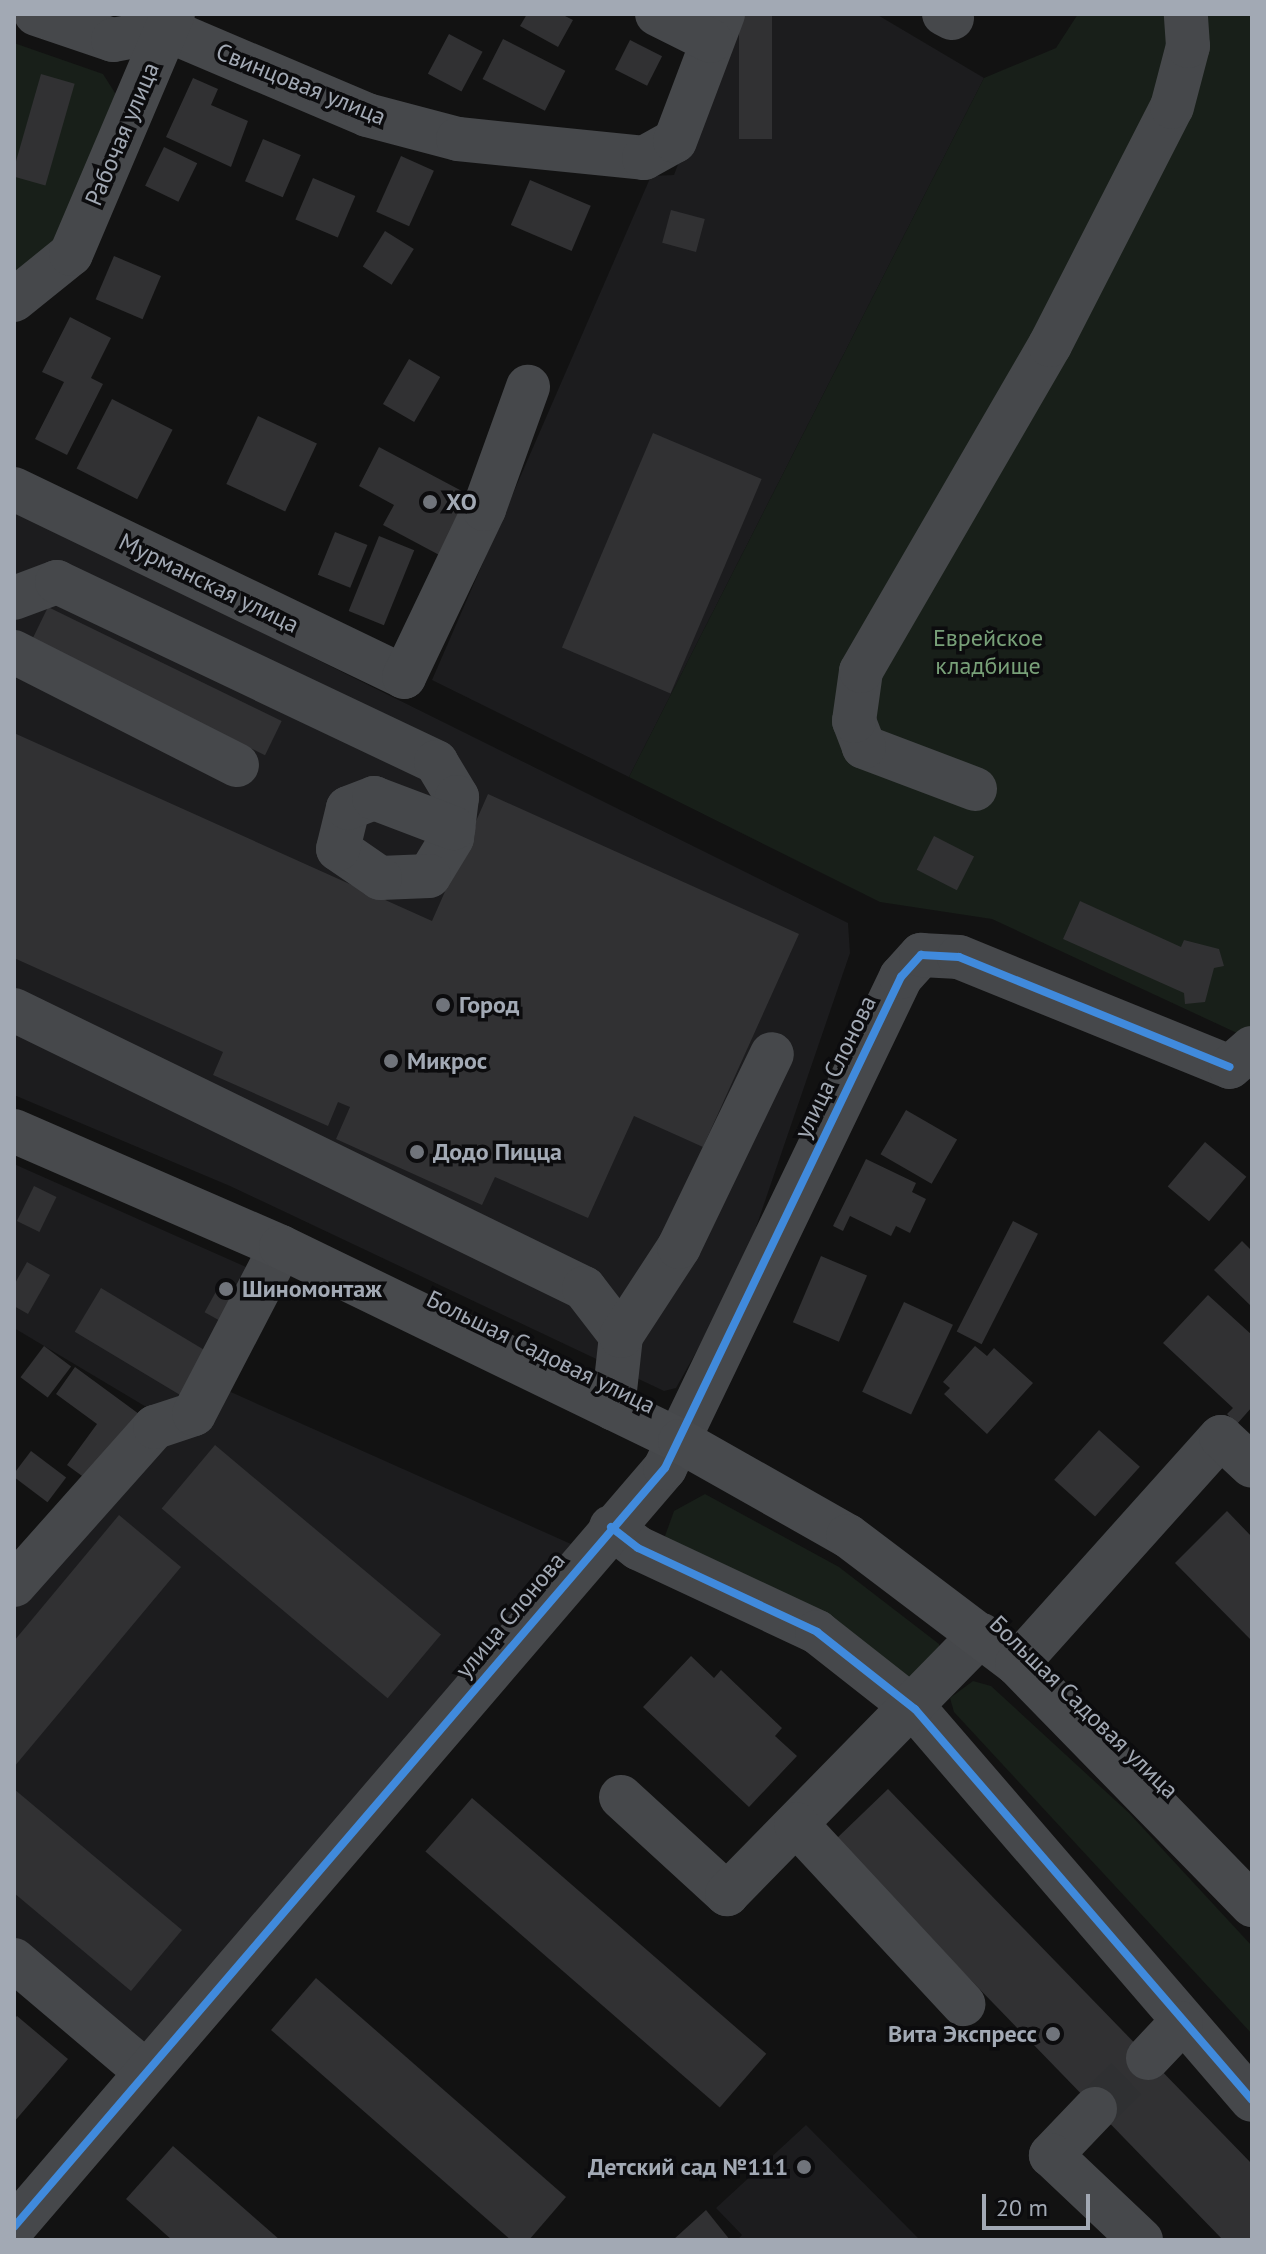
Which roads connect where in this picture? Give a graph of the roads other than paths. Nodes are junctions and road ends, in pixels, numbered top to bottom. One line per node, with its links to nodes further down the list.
1 (36, 14): 4 (street)
2 (657, 14): 5 (street)
3 (1186, 14): 12 (street)
4 (170, 22): 5 (street, Свинцовая улица); 6 (street, Рабочая улица)
5 (717, 28)
6 (14, 300)
7 (528, 387): 8 (street, Мурманская улица)
8 (14, 489)
9 (14, 598): 13 (street)
10 (14, 652): 11 (street)
11 (237, 765)
12 (975, 789)
13 (453, 828)
14 (14, 1010): 19 (street)
15 (772, 1054): 19 (street)
16 (1241, 1058): 21 (street, улица Слонова)
17 (14, 1131): 18 (main road, Большая Садовая улица)
18 (281, 1247): 20 (main road, Большая Садовая улица); 24 (street)
19 (621, 1336): 20 (street)
20 (613, 1409): 21 (main road, Большая Садовая улица)
21 (680, 1441): 23 (street, улица Слонова); 25 (main road, Большая Садовая улица)
22 (1252, 1466): 26 (street)
23 (611, 1527): 27 (street); 35 (street, улица Слонова)
24 (14, 1585)
25 (981, 1635): 26 (main road, Большая Садовая улица); 27 (street)
26 (1017, 1664): 30 (main road, Большая Садовая улица)
27 (915, 1709): 29 (street); 33 (street)
28 (621, 1797): 29 (street)
29 (796, 1824): 32 (street)
30 (1252, 1905)
31 (18, 1971): 35 (street)
32 (963, 2004)
33 (1181, 2023): 34 (street); 36 (street)
34 (1148, 2058)
35 (146, 2072): 38 (street, улица Слонова)
36 (1252, 2100)
37 (1095, 2109): 39 (street)
38 (14, 2227)
39 (1141, 2240)

